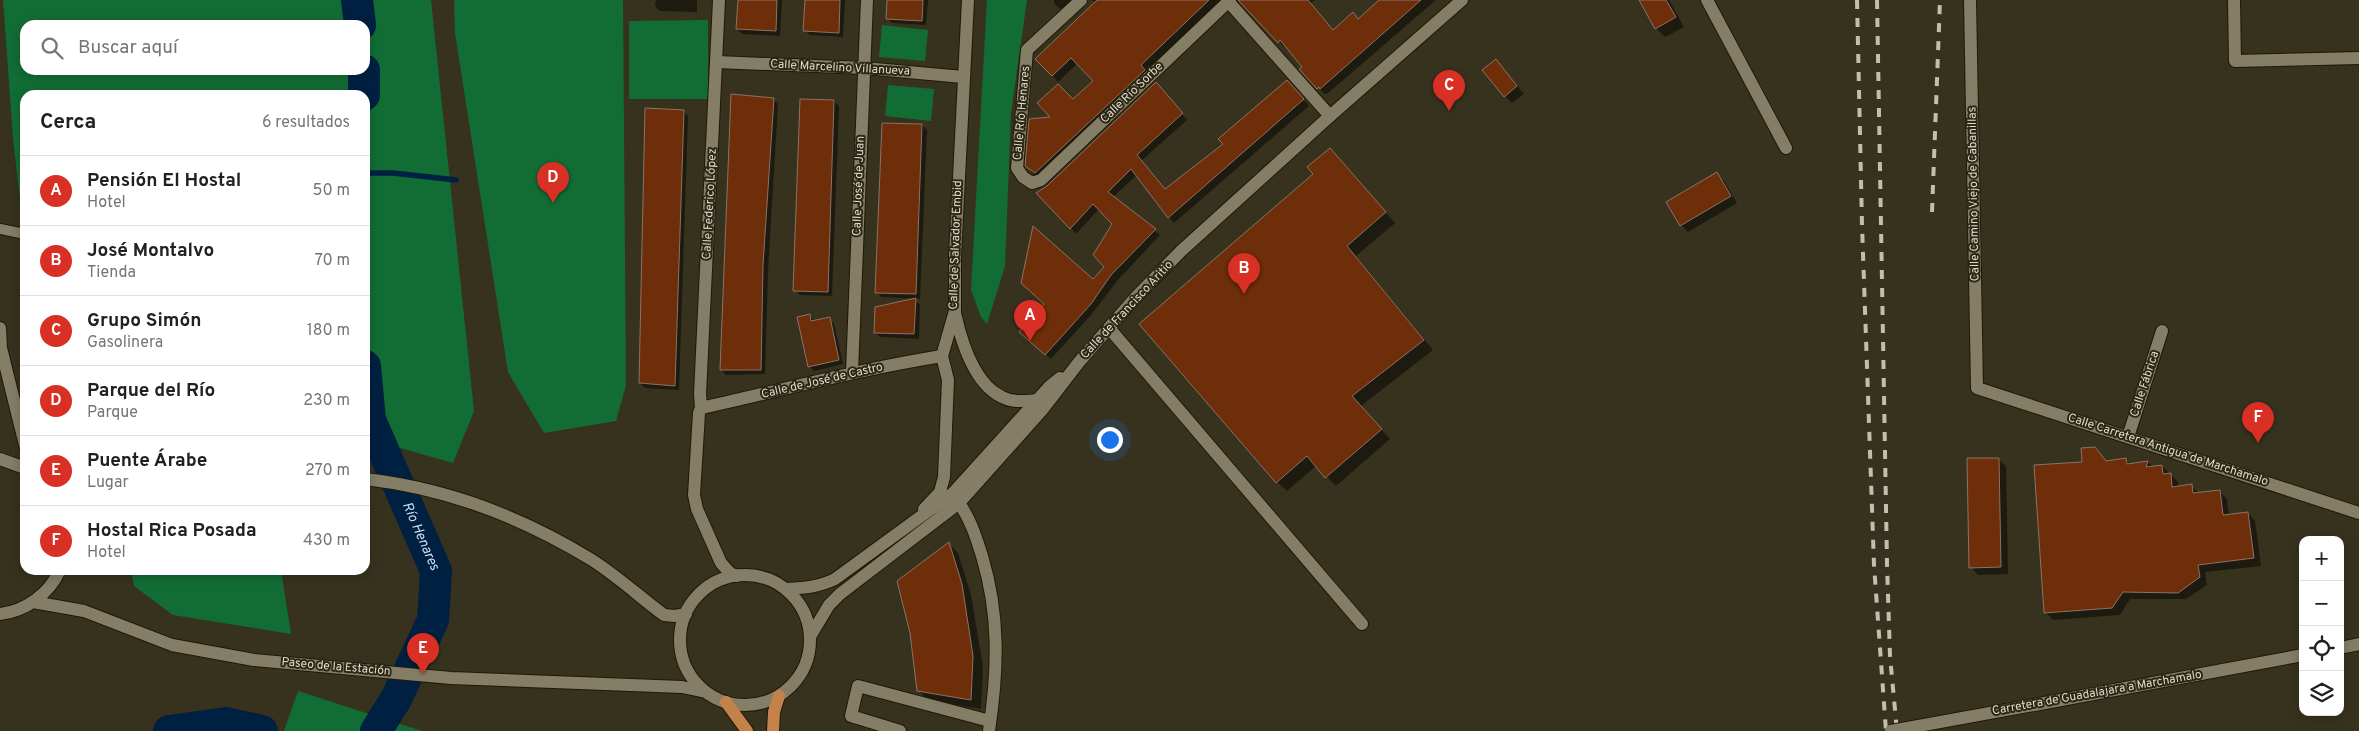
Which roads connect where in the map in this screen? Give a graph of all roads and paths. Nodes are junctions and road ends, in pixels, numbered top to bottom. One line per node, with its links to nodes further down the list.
1 (720, 0): 11 (street, Calle Federico López)
2 (867, 0): 12 (street, Calle José de Juan)
3 (968, 0): 13 (street, Calle de Salvador Embid)
4 (1081, 0): 16 (street, Calle Río Henares)
5 (1462, 0): 14 (street, Calle de Francisco Aritio)
6 (1707, 0): 15 (street)
7 (1970, 0): 27 (street, Calle Camino Viejo de Cabanillas)
8 (2234, 0): 10 (street)
9 (1229, 1): 14 (street); 16 (street, Calle Río Sorbe)
10 (2359, 58)
11 (716, 62): 12 (street, Calle Marcelino Villanueva); 29 (street, Calle Federico López)
12 (864, 68): 13 (street, Calle Marcelino Villanueva); 26 (street, Calle José de Juan)
13 (963, 77): 19 (street, Calle de Salvador Embid)
14 (1330, 116): 21 (street, Calle de Francisco Aritio)
15 (1786, 148)
16 (1032, 183)
17 (0, 229): 18 (lane)
18 (20, 233)
19 (955, 311): 24 (street, Calle de Salvador Embid); 28 (street)
20 (0, 328): 23 (street)
21 (1109, 328): 25 (street, Calle de Francisco Aritio); 44 (street)
22 (2162, 331): 31 (street, Calle Fábrica)
23 (1, 352): 30 (street)
24 (942, 356): 26 (street, Calle de José de Castro); 37 (street, Calle de Salvador Embid)
25 (1079, 362): 28 (street); 35 (street, Calle de Francisco Aritio)
26 (852, 372): 29 (street, Calle de José de Castro)
27 (1977, 388): 31 (street, Calle Carretera Antigua de Marchamalo)
28 (1037, 400): 37 (street)
29 (701, 408): 39 (street, Calle Federico López)
30 (20, 426)
31 (2128, 437): 36 (street, Calle Carretera Antigua de Marchamalo)
32 (0, 459): 33 (street)
33 (20, 466)
34 (370, 480): 43 (street)
35 (959, 503): 46 (street, Calle de Francisco Aritio); 53 (street)
36 (2359, 513)
37 (902, 532): 40 (street)
38 (57, 575): 41 (street)
39 (737, 576): 40 (street); 43 (street)
40 (787, 589): 46 (street)
41 (33, 602): 42 (street); 50 (street, Paseo de la Estación)
42 (4, 614): 45 (street)
43 (686, 614): 50 (street)
44 (1362, 624)
45 (0, 626)
46 (811, 636): 51 (street)
47 (2359, 644): 48 (street)
48 (2344, 647)
49 (2299, 656): 57 (street, Carretera de Guadalajara a Marchamalo, bridge)
50 (706, 692): 52 (street)
51 (779, 696): 52 (street); 55 (main road)
52 (726, 702): 54 (main road)
53 (989, 726): 56 (street)
54 (747, 731)
55 (773, 731)
56 (900, 731)
57 (1891, 731)

